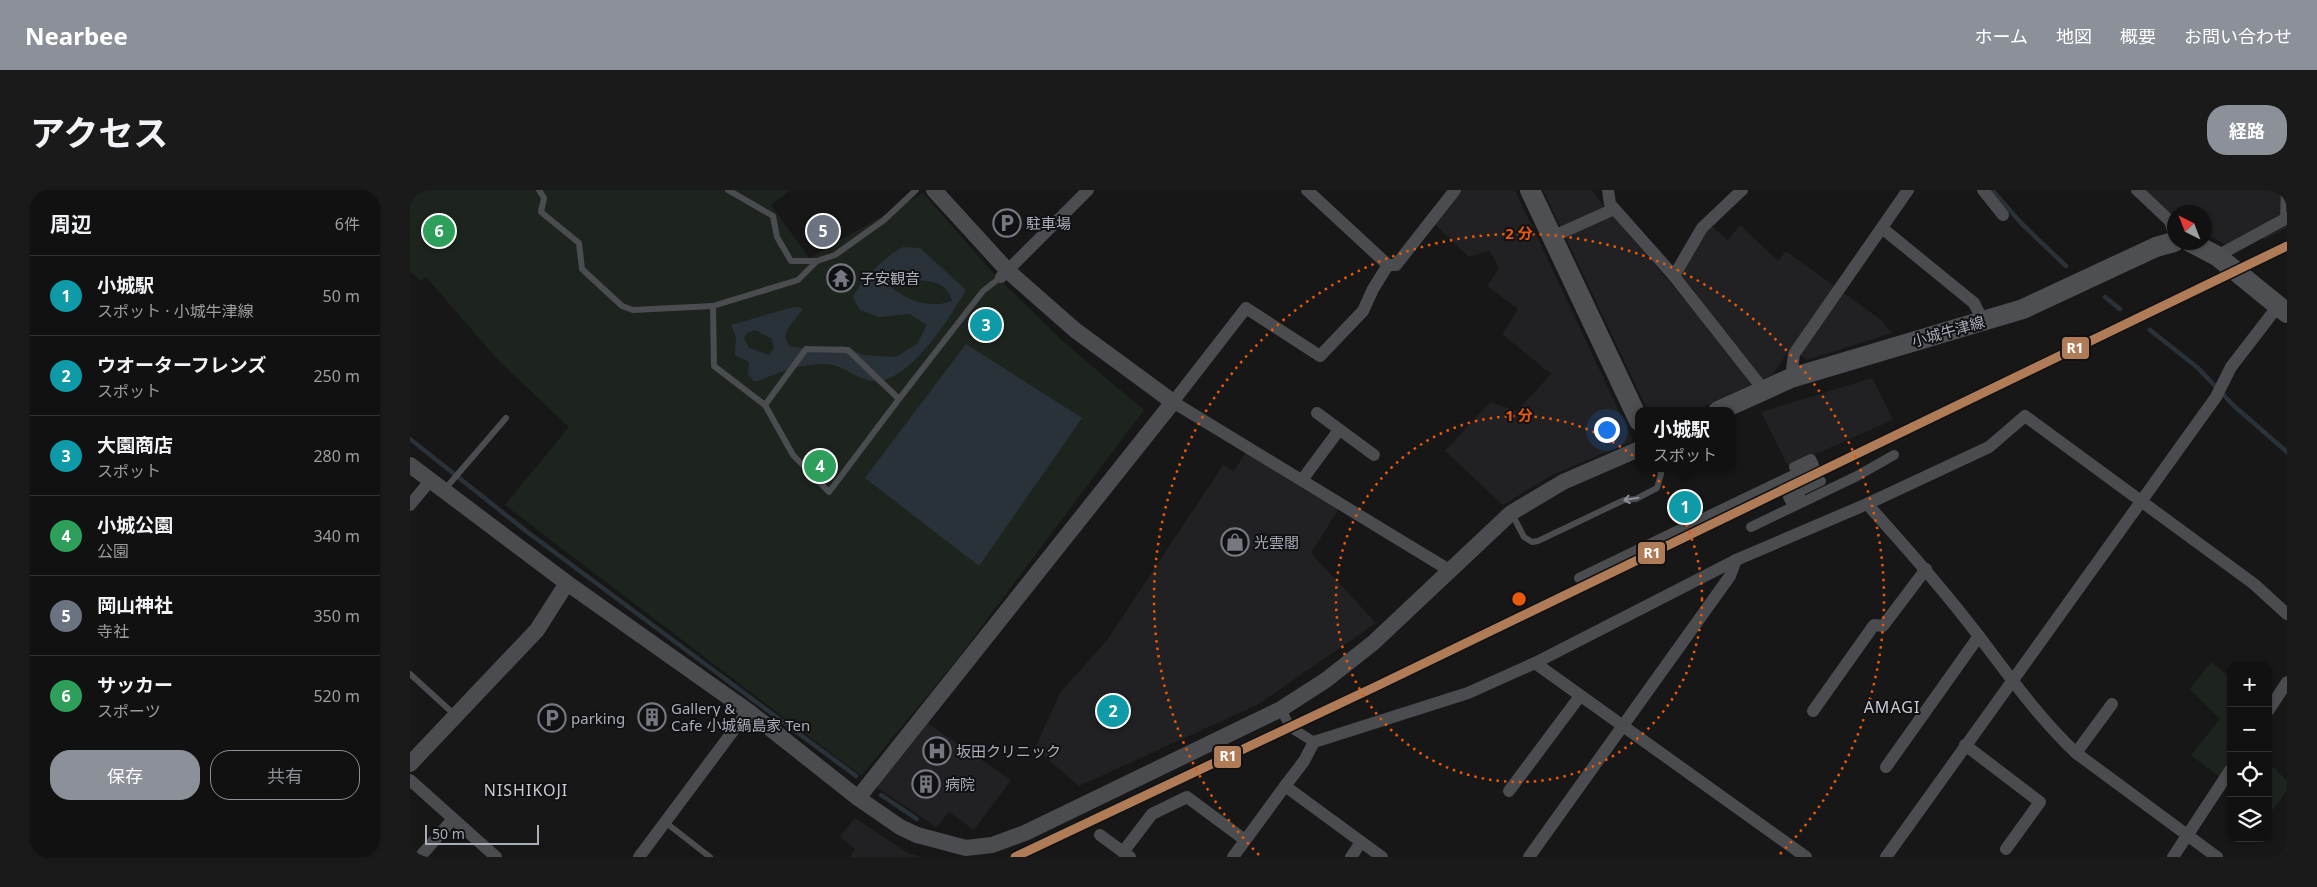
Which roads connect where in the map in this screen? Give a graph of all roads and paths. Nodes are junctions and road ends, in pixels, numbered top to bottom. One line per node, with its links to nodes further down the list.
1 (539, 190): 28 (lane)
2 (728, 190): 24 (lane)
3 (916, 190): 24 (lane)
4 (934, 190): 26 (street)
5 (1088, 190): 26 (street)
6 (1307, 190): 25 (street)
7 (1455, 190): 25 (street)
8 (1530, 190): 20 (main road)
9 (1608, 190): 15 (street)
10 (1742, 190): 27 (street)
11 (1908, 190): 19 (street)
12 (1983, 190): 16 (street)
13 (2137, 190): 17 (street)
14 (2284, 190): 18 (lane)
15 (1614, 209): 20 (street); 27 (street)
16 (2004, 215)
17 (2167, 217)
18 (2285, 220): 23 (street)
19 (1882, 228): 30 (street); 31 (street)
20 (1552, 237): 38 (main road)
21 (2167, 244): 30 (main road, 小城牛津線)
22 (2205, 250): 23 (main road)
23 (2217, 256): 29 (main road)
24 (817, 261): 28 (lane)
25 (1388, 265): 34 (street)
26 (1003, 275): 33 (lane); 34 (street)
27 (1674, 276): 32 (street)
28 (713, 306): 35 (lane)
29 (2283, 310): 51 (street)
30 (1983, 321): 31 (main road, 小城牛津線)
31 (1791, 378): 32 (main road, 小城牛津線)
32 (1763, 389): 36 (main road, 小城牛津線)
33 (899, 399): 35 (lane); 35 (lane)
34 (1173, 402): 47 (street); 85 (street)
35 (765, 405)
36 (1726, 407)
37 (1316, 413): 40 (street)
38 (1635, 413)
39 (506, 418): 49 (lane)
40 (1339, 430): 42 (street); 47 (street)
41 (1635, 451): 54 (street)
42 (1374, 455)
43 (1894, 455): 48 (street)
44 (410, 465): 46 (street)
45 (1661, 472): 54 (lane, one-way to 54)
46 (430, 480): 49 (street); 53 (street)
47 (1302, 480): 59 (street)
48 (1823, 487): 55 (street); 56 (street)
49 (443, 491): 61 (street)
50 (1682, 496): 55 (street)
51 (2142, 500): 52 (street); 62 (street); 66 (street)
52 (1867, 504): 57 (street); 58 (street)
53 (410, 505)
54 (1511, 513): 59 (street)
55 (1694, 520): 60 (street)
56 (1751, 527)
57 (1736, 560): 64 (street); 75 (street)
58 (1926, 569): 63 (street); 73 (street)
59 (1449, 570): 71 (street)
60 (1579, 578)
61 (567, 583): 72 (street); 74 (street)
62 (2287, 614)
63 (1978, 636): 66 (street); 80 (street)
64 (1535, 663): 68 (street); 76 (street)
65 (410, 674): 74 (lane)
66 (2011, 680): 77 (street); 78 (street)
67 (2287, 682): 70 (street)
68 (1580, 696): 75 (street); 84 (street)
69 (2112, 704): 78 (street)
70 (2271, 707)
71 (1281, 709): 76 (street); 93 (street)
72 (748, 711): 85 (street); 87 (street)
73 (1813, 711)
74 (456, 716): 79 (street)
75 (1623, 726): 102 (street); 103 (street)
76 (1314, 742): 83 (street)
77 (1966, 745): 92 (street); 104 (street)
78 (2076, 753): 89 (street)
79 (410, 764)
80 (1886, 767)
81 (2227, 775): 89 (street)
82 (410, 780): 86 (street)
83 (1285, 786): 90 (street); 91 (street)
84 (1509, 791)
85 (858, 798): 93 (street)
86 (453, 819): 95 (street); 96 (street)
87 (665, 822): 97 (street); 98 (lane)
88 (1100, 835): 94 (street)
89 (2188, 836): 105 (street); 106 (street)
90 (1245, 840): 94 (street); 99 (street)
91 (1362, 842): 100 (street); 101 (street)
92 (2006, 849)
93 (966, 853)
94 (1127, 855)
95 (420, 857)
96 (496, 857)
97 (639, 857)
98 (710, 857)
99 (1233, 857)
100 (1351, 857)
101 (1382, 857)
102 (1529, 857)
103 (1806, 857)
104 (1886, 857)
105 (2174, 857)
106 (2216, 857)

